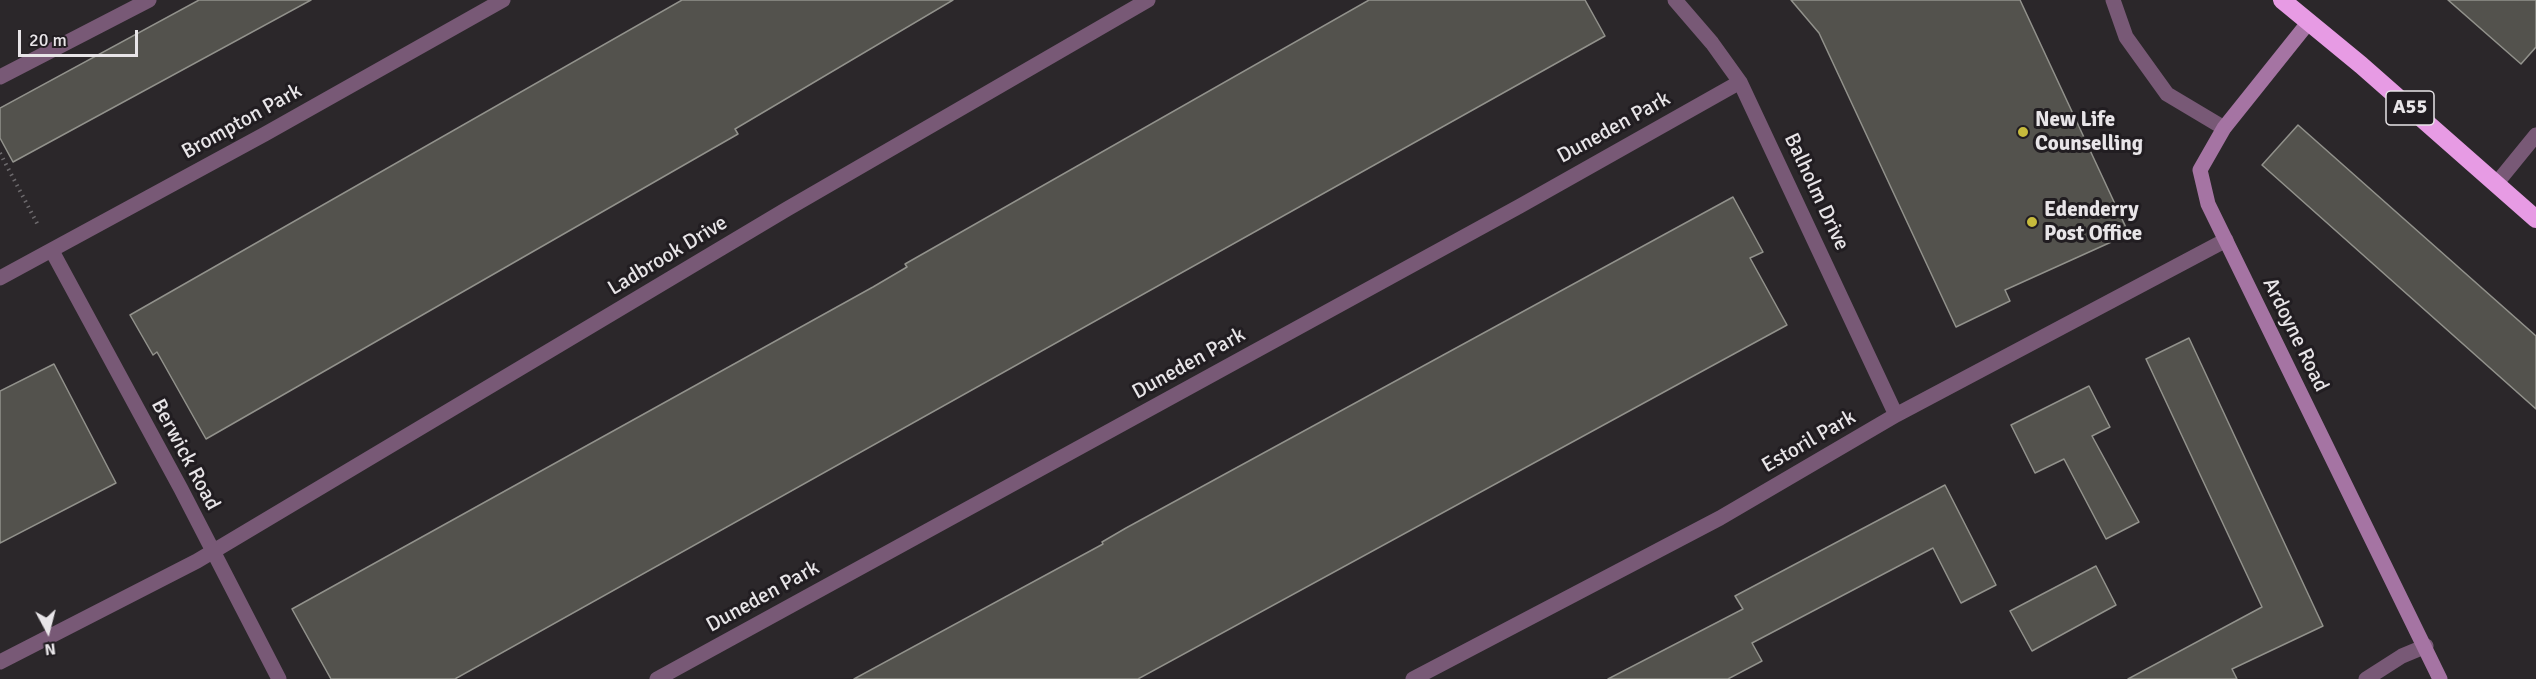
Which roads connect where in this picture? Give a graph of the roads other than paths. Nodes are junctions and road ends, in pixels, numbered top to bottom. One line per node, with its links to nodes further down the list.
1 (149, 0): 8 (street)
2 (503, 0): 15 (street, Brompton Park)
3 (1148, 0): 18 (street, Ladbrook Drive)
4 (1675, 0): 9 (street, Balholm Drive)
5 (2113, 0): 10 (street)
6 (2282, 0): 7 (highway, A55)
7 (2308, 23): 10 (street, Ardoyne Road); 12 (highway, A55)
8 (0, 77)
9 (1740, 82): 17 (street, Balholm Drive); 22 (street, Duneden Park)
10 (2224, 128): 14 (street, Ardoyne Road)
11 (2536, 135): 12 (street)
12 (2496, 184): 13 (highway, A55)
13 (2536, 219)
14 (2226, 240): 17 (street, Estoril Park); 19 (street, Ardoyne Road)
15 (52, 250): 16 (street, Brompton Park); 18 (street, Berwick Road)
16 (0, 278)
17 (1896, 415): 23 (street, Estoril Park)
18 (211, 551): 20 (street, Ladbrook Drive); 21 (street, Berwick Road)
19 (2426, 646): 24 (street); 25 (street, Ardoyne Road)
20 (0, 662)
21 (279, 679)
22 (657, 679)
23 (1413, 679)
24 (2366, 679)
25 (2440, 679)

